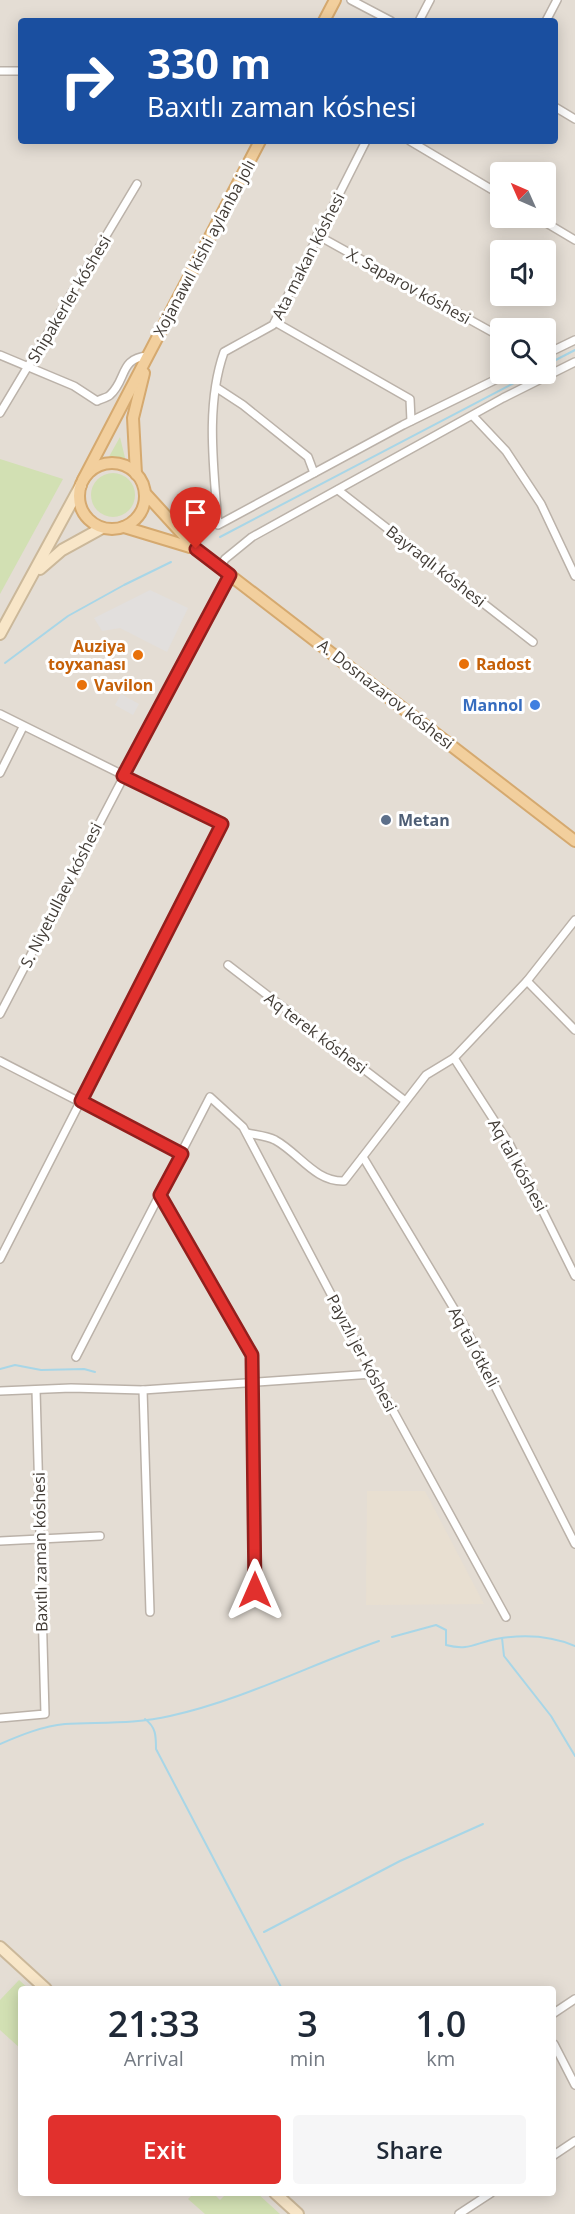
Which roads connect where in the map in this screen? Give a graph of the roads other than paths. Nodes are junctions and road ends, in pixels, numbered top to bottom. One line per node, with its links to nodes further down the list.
1 (335, 0): 5 (main road)
2 (351, 0): 6 (street)
3 (430, 0): 7 (street)
4 (557, 0): 8 (street)
5 (326, 18)
6 (385, 18)
7 (421, 18)
8 (548, 18)
9 (0, 71): 10 (street)
10 (18, 71)
11 (558, 109): 12 (street)
12 (575, 119)
13 (258, 144): 26 (main road, Xojanawıl kishi aylanba jolı)
14 (364, 144): 19 (street, Ata makan kóshesi)
15 (415, 144): 17 (street)
16 (137, 184): 28 (street, Shipakerler kóshesi)
17 (490, 188)
18 (555, 228): 20 (street)
19 (317, 235): 21 (street, Ata makan kóshesi); 22 (street, X. Saparov kóshesi)
20 (575, 240)
21 (275, 322): 30 (street, Ata makan kóshesi); 33 (street)
22 (490, 331)
23 (575, 340): 24 (street)
24 (556, 349)
25 (0, 355): 28 (street)
26 (148, 356): 28 (street); 34 (main road, Xojanawıl kishi aylanba jolı); 36 (main road, Xojanawıl kishi aylanba jolı)
27 (575, 362): 32 (street)
28 (29, 367): 31 (street, Shipakerler kóshesi)
29 (490, 382): 33 (street)
30 (217, 388): 35 (street); 35 (street, Ata makan kóshesi)
31 (0, 413)
32 (474, 416): 37 (street); 44 (street)
33 (411, 422): 35 (street)
34 (136, 474): 36 (main road); 38 (main road)
35 (314, 474)
36 (82, 483): 40 (main road); 45 (main road, Xojanawıl kishi aylanba jolı)
37 (338, 490): 42 (street); 47 (street, Bayraqlı kóshesi)
38 (145, 493): 39 (main road); 41 (main road)
39 (124, 527): 40 (main road); 41 (main road)
40 (102, 528): 45 (main road, Xojanawıl kishi aylanba jolı)
41 (196, 549): 42 (main road, A. Dosnazarov kóshesi)
42 (220, 568): 43 (main road, A. Dosnazarov kóshesi)
43 (230, 575): 51 (street, S. Niyetullaev kóshesi); 52 (main road, A. Dosnazarov kóshesi)
44 (575, 576)
45 (29, 580): 46 (main road, Xojanawıl kishi aylanba jolı)
46 (0, 633)
47 (533, 642)
48 (0, 714): 49 (street)
49 (23, 727): 50 (street); 51 (street)
50 (0, 773)
51 (123, 776): 56 (street, S. Niyetullaev kóshesi); 61 (street)
52 (575, 841)
53 (575, 920): 55 (street)
54 (228, 965): 60 (street, Aq terek kóshesi)
55 (527, 981): 57 (street); 58 (street)
56 (0, 1014)
57 (575, 1030)
58 (454, 1058): 60 (street); 67 (street, Aq tal kóshesi)
59 (0, 1061): 61 (street)
60 (404, 1100): 64 (street)
61 (81, 1101): 63 (street); 66 (street)
62 (247, 1133): 63 (street, Payızlı jer kóshesi); 64 (street); 69 (street, Payızlı jer kóshesi)
63 (182, 1154): 65 (street)
64 (363, 1157): 77 (street, Aq tal ótkeli)
65 (160, 1195): 68 (street); 70 (street)
66 (0, 1259)
67 (575, 1276)
68 (76, 1357)
69 (373, 1374): 70 (street); 80 (street, Payızlı jer kóshesi)
70 (253, 1382): 72 (street); 78 (street)
71 (36, 1390): 72 (street); 73 (street); 75 (street, Baxıtlı zaman kóshesi)
72 (143, 1390): 79 (street)
73 (0, 1391)
74 (100, 1536): 75 (street)
75 (40, 1540): 76 (street); 81 (street, Baxıtlı zaman kóshesi)
76 (0, 1541)
77 (575, 1544)
78 (255, 1590)
79 (150, 1612)
80 (506, 1617)
81 (0, 1718)
82 (0, 1947): 83 (main road)
83 (43, 1986)
84 (575, 1999): 85 (street)
85 (556, 2012)
86 (556, 2048): 87 (street)
87 (575, 2085)
88 (575, 2141): 89 (street)
89 (556, 2154)
90 (278, 2196): 92 (main road)
91 (486, 2196): 93 (street)
92 (298, 2214)
93 (459, 2214)

